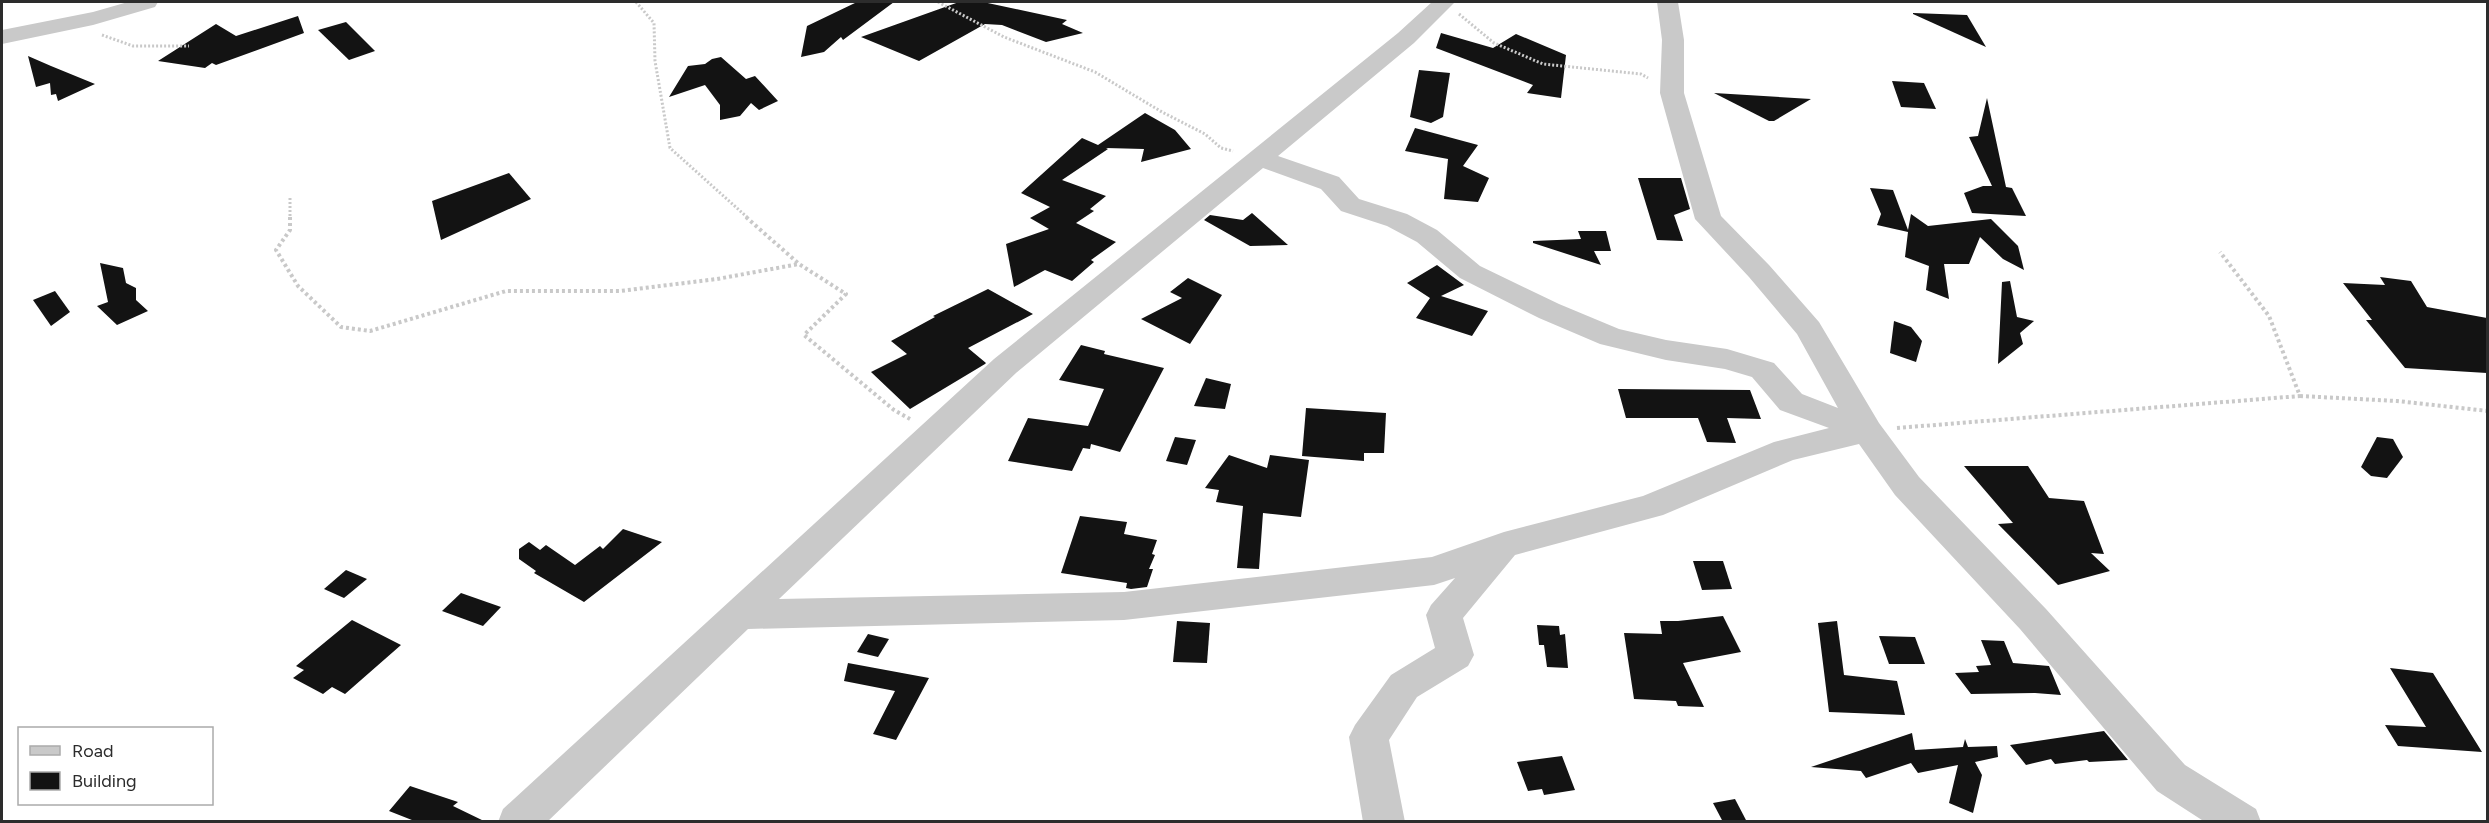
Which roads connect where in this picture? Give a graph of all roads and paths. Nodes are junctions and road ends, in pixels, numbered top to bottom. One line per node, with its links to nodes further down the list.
1 (147, 2): 6 (street)
2 (636, 2): 13 (path)
3 (938, 2): 10 (path)
4 (1444, 2): 9 (path); 10 (street)
5 (1668, 2): 9 (street)
6 (82, 21): 7 (street); 8 (path)
7 (2, 37)
8 (189, 46)
9 (1671, 93): 16 (street)
10 (1260, 158): 16 (street); 17 (street)
11 (290, 198): 13 (path)
12 (2220, 252): 14 (path)
13 (799, 264): 17 (path)
14 (2300, 396): 15 (path); 16 (path)
15 (2487, 411)
16 (1867, 431): 18 (street); 22 (street)
17 (932, 432): 19 (street)
18 (1504, 545): 19 (street); 21 (street)
19 (738, 615): 20 (street)
20 (518, 822)
21 (1384, 822)
22 (2241, 822)

